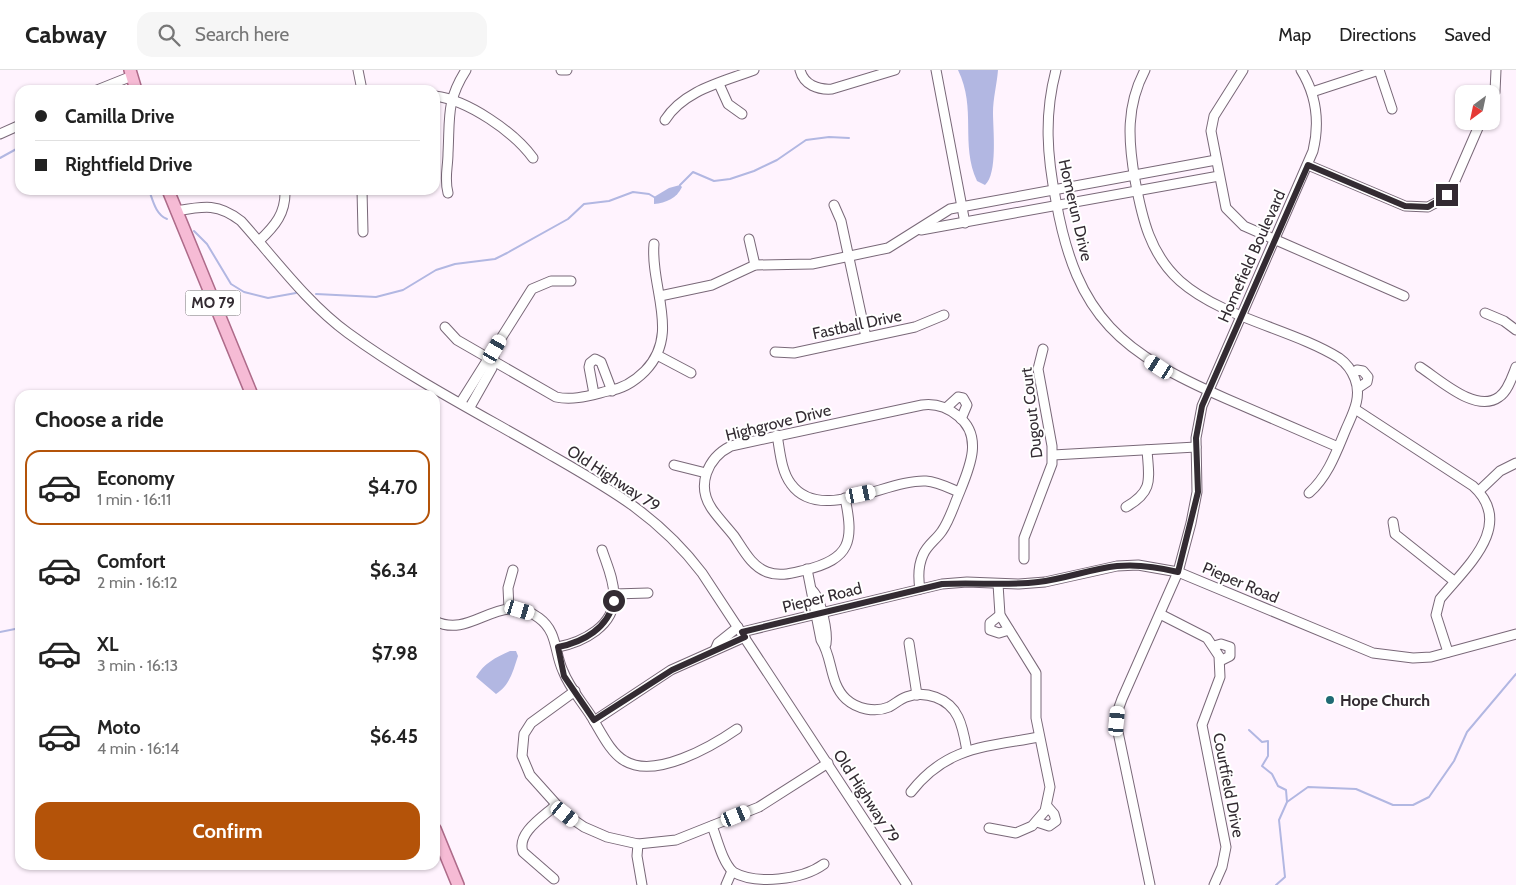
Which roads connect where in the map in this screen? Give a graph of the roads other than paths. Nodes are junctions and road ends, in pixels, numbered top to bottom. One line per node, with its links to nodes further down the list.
1 (358, 70): 19 (street)
2 (466, 70): 23 (street)
3 (561, 70): 4 (street)
4 (567, 70)
5 (754, 70): 16 (street)
6 (800, 70): 7 (street)
7 (895, 70)
8 (936, 70): 43 (street)
9 (1056, 70): 35 (street, Homerun Drive)
10 (1145, 70): 33 (street)
11 (1243, 70): 31 (street)
12 (1301, 70): 21 (street, Homefield Boulevard)
13 (1379, 70): 21 (street); 24 (street)
14 (1496, 70): 20 (street)
15 (131, 73): 17 (street); 18 (main road)
16 (719, 84): 25 (street); 26 (street)
17 (108, 85)
18 (135, 85)
19 (361, 85)
20 (1495, 85)
21 (1312, 92): 32 (street, Homefield Boulevard)
22 (440, 97): 23 (street)
23 (451, 99): 30 (street); 37 (street)
24 (1392, 109)
25 (742, 114)
26 (665, 120)
27 (15, 127): 29 (street)
28 (1478, 130): 32 (street)
29 (0, 134)
30 (533, 158)
31 (1216, 160): 33 (street); 34 (street)
32 (1308, 165): 49 (street, Homefield Boulevard)
33 (1134, 175): 35 (street); 36 (street)
34 (1219, 176): 36 (street); 49 (street)
35 (1053, 190): 42 (street, Homerun Drive); 43 (street)
36 (1138, 191): 42 (street); 59 (street)
37 (448, 193)
38 (170, 195): 44 (main road, MO 79)
39 (285, 195): 50 (street)
40 (362, 195): 47 (street)
41 (834, 205): 52 (street)
42 (1056, 206): 45 (street); 73 (street, Homerun Drive)
43 (961, 207): 45 (street); 46 (street)
44 (176, 211): 50 (street, Old Highway 79); 71 (main road, MO 79)
45 (965, 223): 46 (street)
46 (916, 231): 52 (street)
47 (363, 232)
48 (750, 239): 53 (street)
49 (1275, 240): 56 (street); 59 (street, Homefield Boulevard)
50 (259, 242): 75 (street, Old Highway 79)
51 (654, 244): 55 (street)
52 (848, 256): 53 (street); 62 (street)
53 (756, 265): 55 (street)
54 (571, 281): 66 (street)
55 (660, 296): 65 (street)
56 (1404, 296)
57 (1485, 313): 61 (street)
58 (944, 315): 62 (street, Fastball Drive)
59 (1242, 315): 73 (street, Homefield Boulevard); 77 (street)
60 (445, 327): 66 (street)
61 (1516, 330)
62 (866, 337): 64 (street, Fastball Drive)
63 (1042, 349): 83 (street, Dugout Court)
64 (775, 352)
65 (657, 355): 69 (street); 72 (street)
66 (491, 359): 74 (street); 75 (street)
67 (1420, 367): 70 (street)
68 (1516, 367): 70 (street)
69 (691, 373)
70 (1512, 389)
71 (250, 390)
72 (612, 390): 74 (street); 74 (street)
73 (1208, 390): 80 (street, Homefield Boulevard); 81 (street, Homerun Drive)
74 (594, 394)
75 (466, 405): 109 (street, Old Highway 79)
76 (946, 408): 78 (street, Highgrove Drive); 78 (street, Highgrove Drive); 79 (street, Highgrove Drive)
77 (1355, 409): 81 (street); 87 (street)
78 (961, 418): 88 (street, Highgrove Drive)
79 (777, 435): 86 (street, Highgrove Drive); 90 (street)
80 (1196, 447): 82 (street); 97 (street, Homefield Boulevard)
81 (1338, 447): 89 (street)
82 (1148, 450): 83 (street); 91 (street)
83 (1053, 455): 94 (street, Dugout Court)
84 (1516, 463): 87 (street)
85 (674, 465): 86 (street)
86 (706, 473): 96 (street)
87 (1479, 491): 98 (street)
88 (959, 492): 90 (street); 100 (street, Highgrove Drive)
89 (1309, 493)
90 (846, 498): 96 (street)
91 (1126, 506)
92 (1393, 522): 98 (street)
93 (602, 550): 102 (street)
94 (1024, 559)
95 (512, 570): 103 (street)
96 (807, 570): 104 (street)
97 (1178, 572): 99 (street, Pieper Road); 106 (street, Homefield Boulevard); 114 (street, Pieper Road)
98 (1454, 582): 114 (street)
99 (998, 584): 100 (street, Pieper Road); 105 (street)
100 (920, 589): 104 (street, Pieper Road)
101 (648, 593): 102 (street)
102 (614, 594): 113 (street)
103 (509, 608): 107 (street); 113 (street)
104 (818, 614): 109 (street, Pieper Road); 117 (street)
105 (1000, 614): 108 (street); 108 (street)
106 (1160, 614): 112 (street, Courtfield Drive); 139 (street, Homefield Boulevard)
107 (440, 622)
108 (1009, 630): 120 (street)
109 (742, 632): 118 (street, Pieper Road); 122 (street, Old Highway 79)
110 (1516, 634): 114 (street, Pieper Road)
111 (909, 643): 117 (street)
112 (1214, 646): 115 (street, Courtfield Drive); 115 (street, Courtfield Drive)
113 (558, 647): 116 (street)
114 (1448, 652)
115 (1220, 661): 140 (street, Courtfield Drive)
116 (575, 691): 118 (street); 124 (street)
117 (916, 695): 121 (street)
118 (594, 720): 119 (street)
119 (737, 730)
120 (1039, 737): 121 (street); 125 (street)
121 (967, 750): 123 (street)
122 (828, 763): 127 (street); 138 (street, Old Highway 79)
123 (910, 792)
124 (556, 805): 130 (street); 133 (street)
125 (1047, 806): 126 (street); 126 (street)
126 (1036, 822): 128 (street)
127 (712, 826): 130 (street); 132 (street)
128 (989, 828)
129 (440, 841): 135 (main road)
130 (638, 844): 136 (street)
131 (824, 864): 134 (street)
132 (732, 871): 134 (street); 137 (street)
133 (554, 879)
134 (746, 883)
135 (458, 885)
136 (642, 885)
137 (726, 885)
138 (907, 885)
139 (1150, 885)
140 (1214, 885)

